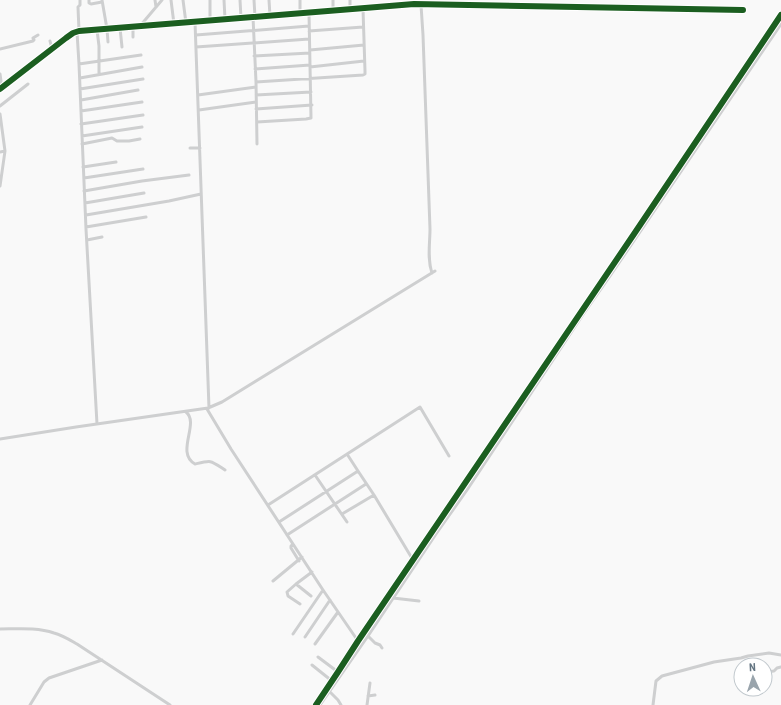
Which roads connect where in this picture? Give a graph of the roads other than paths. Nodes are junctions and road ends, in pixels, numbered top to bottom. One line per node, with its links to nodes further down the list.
1 (80, 0): 42 (street)
2 (89, 0): 15 (street)
3 (155, 0): 17 (street)
4 (162, 0): 17 (street)
5 (171, 0): 32 (street)
6 (183, 0): 31 (street)
7 (210, 0): 29 (street)
8 (224, 0): 28 (street)
9 (240, 0): 27 (street)
10 (254, 0): 26 (street)
11 (269, 0): 25 (street)
12 (300, 0): 22 (street)
13 (333, 0): 21 (street)
14 (350, 0): 19 (street)
15 (102, 1): 39 (street)
16 (421, 5): 18 (street); 20 (street); 120 (street)
17 (156, 7): 34 (street)
18 (362, 9): 19 (street); 37 (street)
19 (350, 10): 21 (street)
20 (743, 10)
21 (333, 11): 23 (street)
22 (300, 13): 23 (street); 25 (street)
23 (309, 13): 35 (street)
24 (781, 15): 140 (street)
25 (270, 16): 26 (street)
26 (254, 17): 27 (street); 41 (street)
27 (242, 18): 28 (street)
28 (225, 19): 29 (street)
29 (210, 20): 30 (street)
30 (195, 22): 31 (street); 45 (street)
31 (186, 23): 32 (street)
32 (174, 24): 34 (street)
33 (781, 24): 147 (street)
34 (140, 26): 36 (street)
35 (309, 26): 41 (street); 43 (street)
36 (133, 27): 38 (street); 46 (street)
37 (363, 27): 43 (street); 51 (street)
38 (120, 28): 39 (street); 53 (street)
39 (107, 29): 40 (street); 49 (street)
40 (97, 30): 42 (street); 59 (street)
41 (253, 30): 45 (street); 50 (street)
42 (78, 31): 55 (street); 61 (street)
43 (309, 31): 47 (street)
44 (38, 35): 54 (street)
45 (196, 35): 52 (street)
46 (133, 37)
47 (309, 39): 50 (street); 56 (street)
48 (50, 41): 55 (street)
49 (108, 42)
50 (254, 43): 52 (street); 58 (street)
51 (364, 45): 56 (street); 60 (street)
52 (196, 47): 79 (street)
53 (122, 48)
54 (0, 49)
55 (52, 49): 74 (street)
56 (310, 51): 58 (street); 62 (street)
57 (142, 55): 59 (street)
58 (254, 56): 64 (street)
59 (99, 61): 61 (street); 66 (street)
60 (364, 61): 62 (street); 69 (street)
61 (79, 64): 67 (street)
62 (310, 66): 64 (street); 69 (street)
63 (142, 67): 66 (street)
64 (255, 69): 71 (street)
65 (0, 74): 70 (street)
66 (99, 74): 67 (street)
67 (80, 78): 75 (street)
68 (143, 79): 75 (street)
69 (311, 79): 71 (street); 77 (street)
70 (0, 82)
71 (256, 82): 73 (street)
72 (28, 84): 84 (street)
73 (256, 87): 78 (street); 79 (street)
74 (0, 89)
75 (80, 89): 80 (street)
76 (138, 90): 80 (street)
77 (311, 92): 78 (street); 83 (street)
78 (256, 95): 82 (street)
79 (198, 96): 86 (street)
80 (81, 100): 87 (street)
81 (142, 102): 87 (street)
82 (256, 102): 85 (street); 86 (street)
83 (312, 105): 85 (street); 90 (street)
84 (0, 106)
85 (256, 109): 90 (street)
86 (199, 110): 101 (street)
87 (81, 111): 91 (street)
88 (0, 114): 93 (street)
89 (143, 115): 91 (street)
90 (257, 122): 98 (street)
91 (81, 124): 94 (street)
92 (142, 127): 94 (street)
93 (1, 131): 96 (street)
94 (82, 136): 97 (street)
95 (140, 139): 97 (street)
96 (4, 144): 99 (street); 102 (street)
97 (82, 144): 106 (street)
98 (257, 144)
99 (0, 145)
100 (190, 148): 101 (street)
101 (200, 148): 113 (street)
102 (5, 151): 103 (street); 105 (street)
103 (0, 152)
104 (116, 162): 106 (street)
105 (2, 164): 110 (street)
106 (83, 167): 109 (street)
107 (143, 169): 109 (street)
108 (188, 175): 111 (street)
109 (84, 178): 111 (street)
110 (0, 186)
111 (84, 191): 114 (street)
112 (144, 193): 114 (street)
113 (201, 194): 115 (street); 120 (street)
114 (85, 203): 115 (street)
115 (86, 215): 117 (street)
116 (146, 217): 117 (street)
117 (86, 227): 119 (street)
118 (102, 237): 119 (street)
119 (87, 240): 122 (street)
120 (208, 408): 121 (street); 133 (street)
121 (186, 412): 122 (street); 126 (street)
122 (97, 424): 123 (street)
123 (0, 439)
124 (347, 454): 125 (street); 127 (street); 128 (street)
125 (449, 456)
126 (224, 470)
127 (358, 472): 129 (street); 130 (street)
128 (315, 475): 130 (street); 133 (street)
129 (366, 484): 131 (street); 132 (street)
130 (326, 492): 132 (street); 135 (street)
131 (374, 495): 134 (street); 140 (street)
132 (335, 504): 134 (street); 137 (street)
133 (268, 505): 135 (street)
134 (342, 514): 136 (street)
135 (279, 522): 137 (street)
136 (347, 522)
137 (287, 535): 138 (street)
138 (293, 544): 139 (street); 141 (street)
139 (302, 557): 141 (street); 142 (street)
140 (413, 560): 156 (street)
141 (299, 561): 143 (street)
142 (312, 572): 144 (street); 145 (street)
143 (273, 581)
144 (296, 584): 146 (street); 150 (street)
145 (323, 590): 148 (street); 153 (street)
146 (311, 596)
147 (393, 598): 149 (street); 154 (street)
148 (330, 600): 151 (street); 155 (street)
149 (419, 601)
150 (300, 604)
151 (338, 612): 156 (street); 157 (street)
152 (0, 629): 161 (street)
153 (293, 634)
154 (368, 636): 158 (street); 166 (street)
155 (305, 637)
156 (358, 641): 163 (street)
157 (315, 644)
158 (382, 648)
159 (781, 655): 176 (street)
160 (318, 657): 163 (street)
161 (102, 660): 170 (street); 171 (street)
162 (312, 665): 164 (street)
163 (338, 672): 164 (street)
164 (332, 681): 169 (street)
165 (370, 683): 168 (street)
166 (329, 690): 169 (street); 174 (street)
167 (375, 695): 168 (street)
168 (368, 696): 175 (street)
169 (322, 699): 172 (street); 173 (street)
170 (30, 705)
171 (170, 705)
172 (316, 705)
173 (320, 705)
174 (341, 705)
175 (367, 705)
176 (654, 705)

